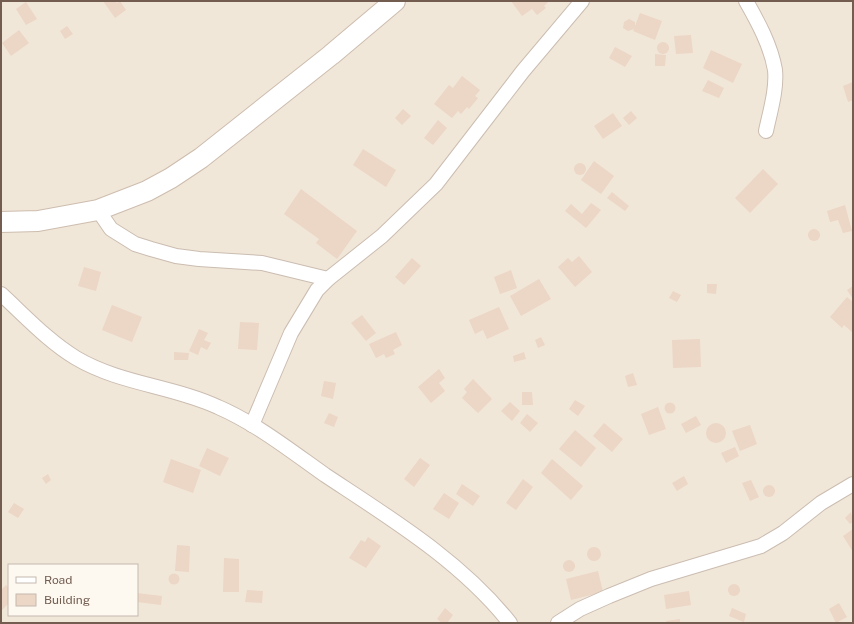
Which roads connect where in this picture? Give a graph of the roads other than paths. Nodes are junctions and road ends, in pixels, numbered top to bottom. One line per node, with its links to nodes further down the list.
1 (395, 1): 5 (street)
2 (582, 1): 7 (street)
3 (746, 1): 4 (street)
4 (766, 131)
5 (98, 210): 6 (street); 7 (street)
6 (1, 222)
7 (328, 279): 9 (street)
8 (1, 294): 9 (street)
9 (252, 425): 11 (street)
10 (853, 484): 12 (street)
11 (510, 623)
12 (558, 623)

